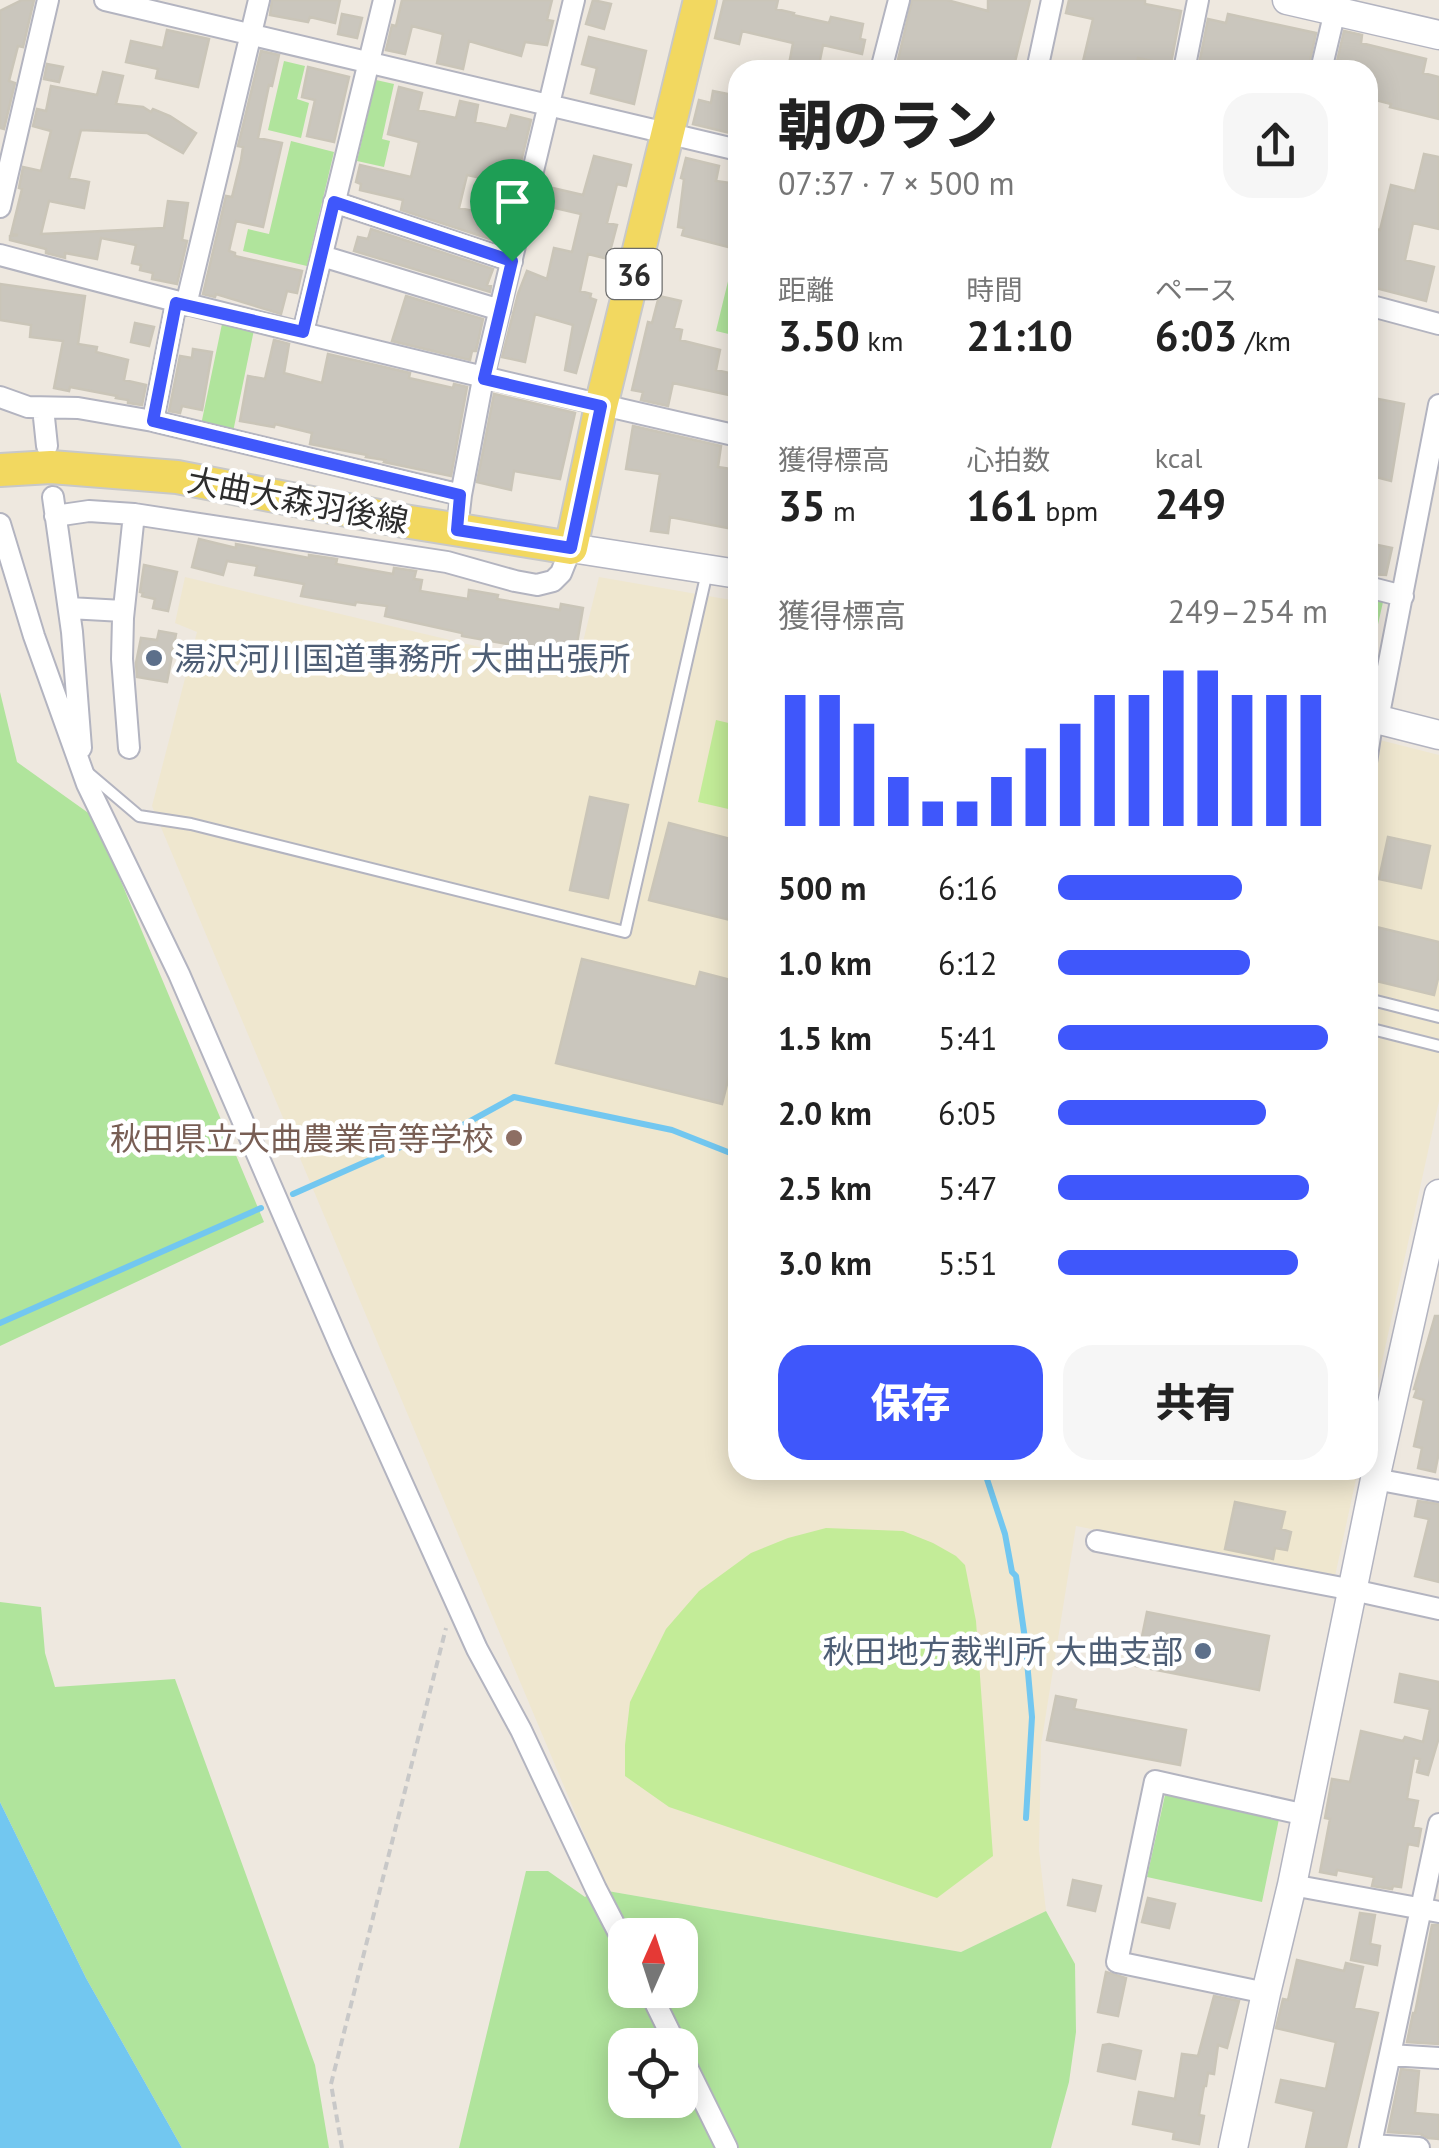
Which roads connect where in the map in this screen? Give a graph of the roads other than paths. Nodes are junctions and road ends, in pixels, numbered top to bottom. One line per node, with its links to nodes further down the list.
1 (48, 0): 23 (street)
2 (105, 0): 12 (street)
3 (259, 0): 12 (street)
4 (384, 0): 18 (street)
5 (574, 0): 19 (street)
6 (700, 0): 20 (main road, 36)
7 (898, 0): 14 (street)
8 (1052, 0): 15 (street)
9 (1198, 0): 16 (street)
10 (1286, 0): 11 (street)
11 (1335, 11): 13 (street); 17 (street)
12 (251, 33): 18 (street); 27 (street)
13 (1439, 35)
14 (883, 60)
15 (1039, 60)
16 (1186, 60)
17 (1323, 60)
18 (370, 61): 19 (street); 22 (street)
19 (550, 104): 20 (street); 26 (street)
20 (668, 133): 21 (street); 35 (main road, 36)
21 (728, 148)
22 (334, 202): 25 (street); 26 (street)
23 (0, 207)
24 (0, 255): 27 (street)
25 (322, 256): 29 (street); 31 (street)
26 (512, 261): 29 (street)
27 (181, 304): 31 (street); 37 (street)
28 (1378, 308): 30 (street)
29 (500, 310): 32 (street)
30 (1439, 324)
31 (303, 332): 32 (street)
32 (484, 379): 35 (street); 41 (street)
33 (0, 398): 36 (street)
34 (1439, 404): 49 (street)
35 (601, 406): 38 (street); 45 (main road, 36)
36 (43, 408): 37 (street); 39 (street)
37 (153, 421): 41 (street)
38 (728, 434)
39 (47, 446)
40 (0, 470): 44 (main road, 大曲大森羽後線)
41 (460, 495): 44 (street)
42 (134, 514): 45 (street); 50 (street); 51 (street)
43 (0, 524): 56 (street)
44 (457, 530): 45 (main road, 大曲大森羽後線)
45 (571, 548): 46 (street)
46 (708, 571): 47 (street); 56 (lane)
47 (728, 573)
48 (1378, 590): 49 (street)
49 (1403, 596): 52 (street)
50 (69, 608): 51 (street); 56 (street)
51 (123, 611): 55 (street)
52 (1378, 698)
53 (1378, 719): 54 (street)
54 (1439, 735)
55 (129, 748)
56 (82, 767): 73 (street)
57 (1378, 1002): 58 (lane)
58 (1439, 1017)
59 (1378, 1031): 60 (lane)
60 (1439, 1046)
61 (1439, 1194): 62 (street)
62 (1378, 1470)
63 (1378, 1479): 65 (street)
64 (1376, 1480): 67 (street)
65 (1439, 1491)
66 (1097, 1540): 67 (street)
67 (1354, 1590): 68 (street); 69 (street)
68 (1439, 1609)
69 (1306, 1816): 71 (street); 74 (street)
70 (1439, 1824): 72 (street)
71 (1292, 1885): 72 (street); 74 (street)
72 (1430, 1910): 75 (street)
73 (611, 1918)
74 (1266, 1993): 80 (street)
75 (1390, 2055): 76 (street); 78 (street)
76 (1439, 2058)
77 (698, 2090): 79 (street)
78 (1370, 2146): 81 (street)
79 (726, 2148)
80 (1233, 2148)
81 (1419, 2148)

